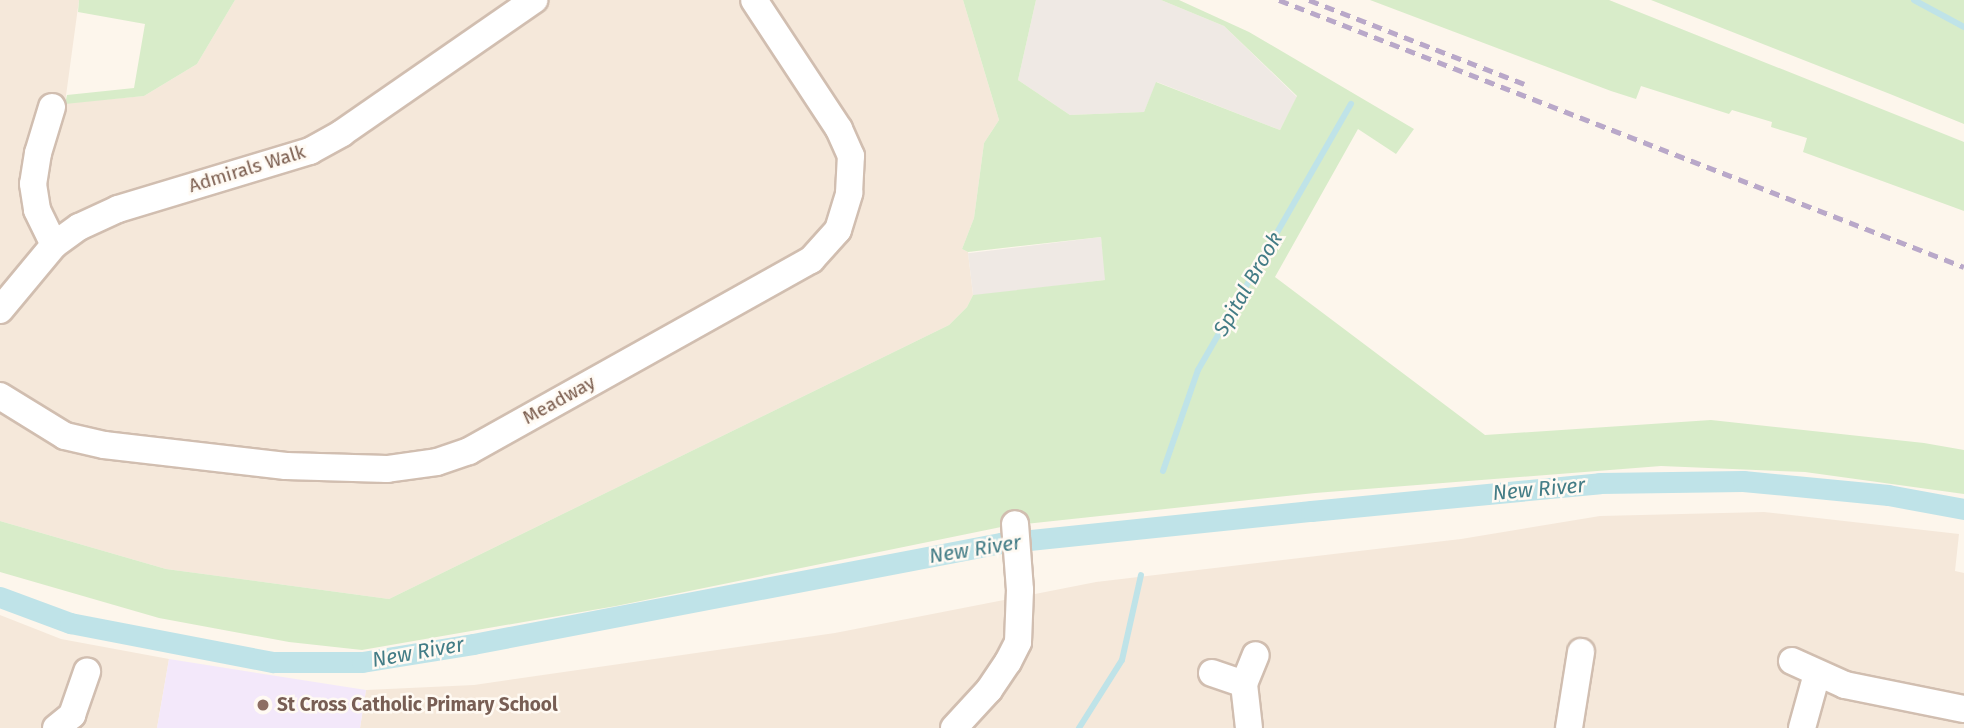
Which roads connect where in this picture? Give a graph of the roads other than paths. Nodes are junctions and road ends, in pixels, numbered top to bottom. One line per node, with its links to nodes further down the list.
1 (534, 0): 4 (street, Admirals Walk)
2 (754, 0): 6 (street, Meadway)
3 (52, 107): 4 (street)
4 (54, 244): 5 (street, Admirals Walk)
5 (0, 310)
6 (0, 396)
7 (1015, 524): 17 (street)
8 (1581, 652): 19 (street)
9 (1256, 655): 14 (street)
10 (1792, 661): 13 (street)
11 (87, 672): 16 (street)
12 (1212, 673): 14 (street)
13 (1817, 674): 15 (street); 20 (street)
14 (1244, 684): 18 (street)
15 (1964, 709)
16 (56, 728)
17 (954, 728)
18 (1248, 728)
19 (1569, 728)
20 (1802, 728)

